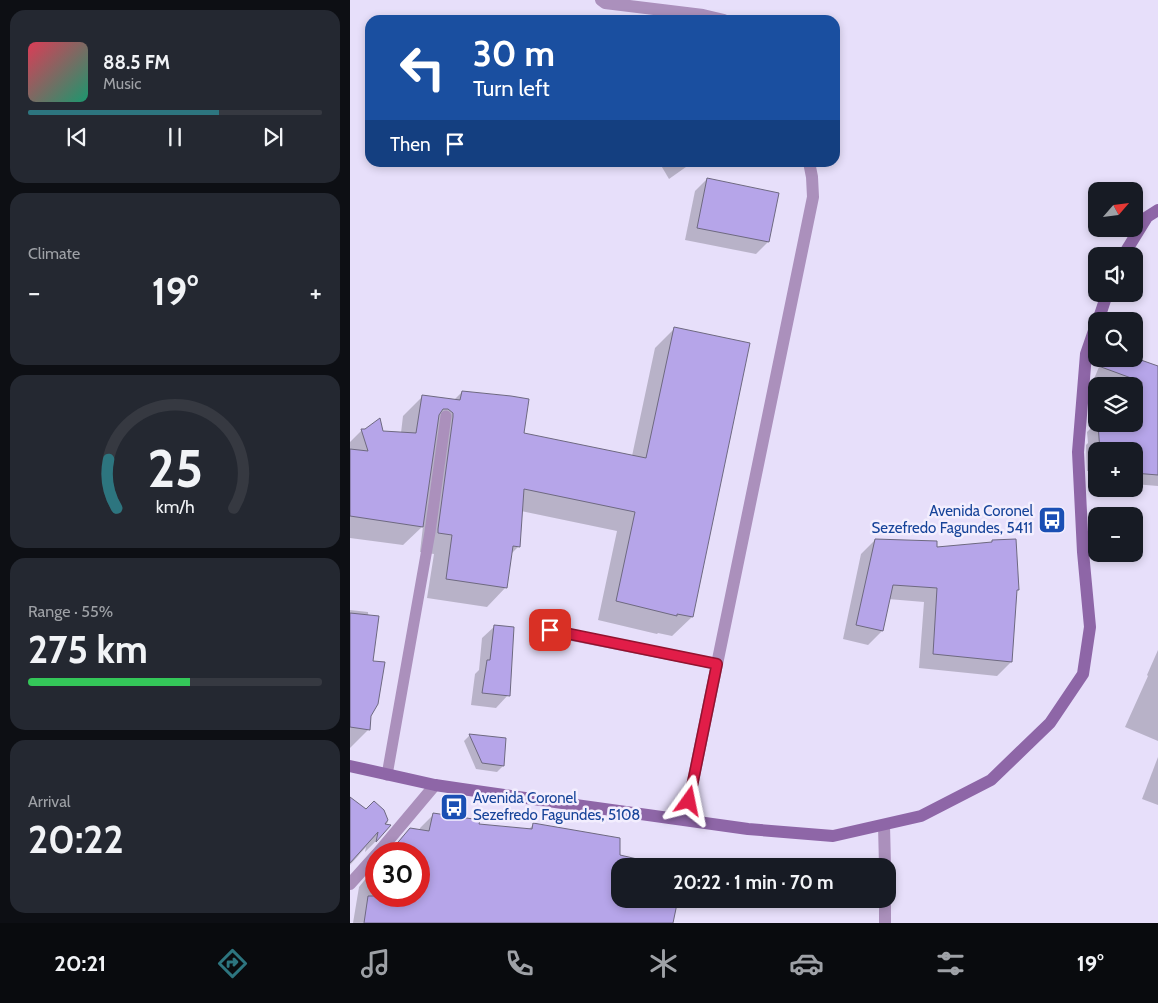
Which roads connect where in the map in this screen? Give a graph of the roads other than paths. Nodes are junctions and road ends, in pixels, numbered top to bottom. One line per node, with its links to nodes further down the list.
1 (601, 0): 2 (street)
2 (703, 15)
3 (810, 167): 9 (street)
4 (1158, 210): 5 (main road)
5 (1129, 247)
6 (1088, 348): 14 (main road)
7 (446, 416): 11 (lane)
8 (550, 630): 9 (lane)
9 (717, 664): 13 (street)
10 (350, 766): 11 (main road)
11 (388, 775): 12 (main road)
12 (435, 785): 13 (main road); 15 (street)
13 (685, 820): 14 (main road)
14 (884, 825): 16 (street)
15 (387, 842)
16 (885, 858)
17 (365, 867): 18 (street)
18 (350, 884)
19 (885, 908): 20 (street)
20 (885, 923)

